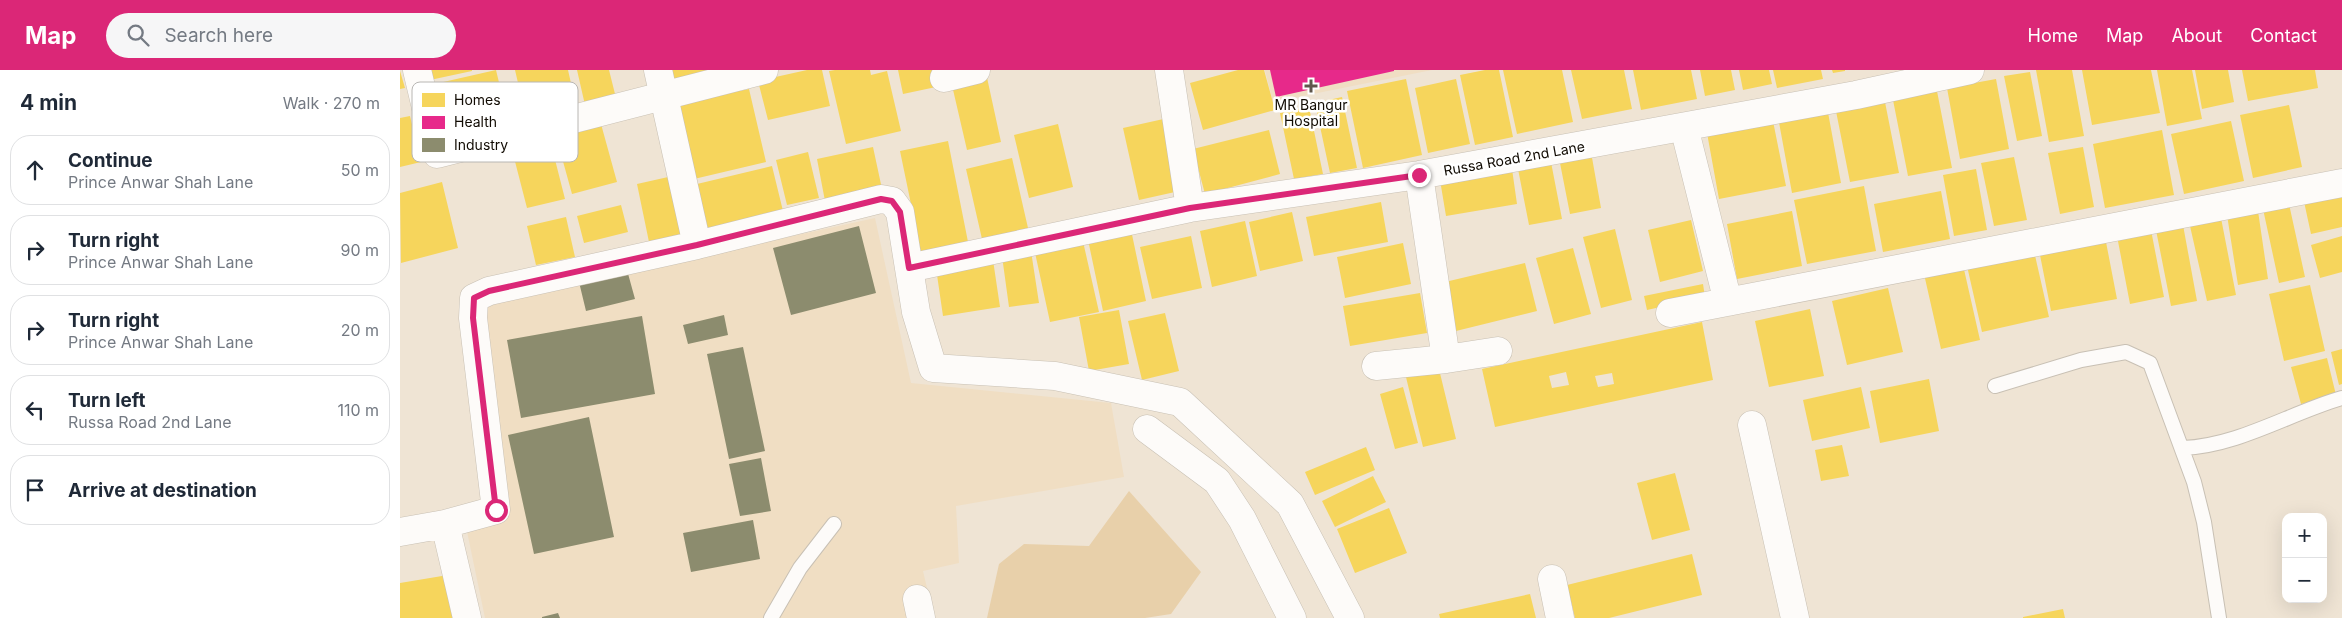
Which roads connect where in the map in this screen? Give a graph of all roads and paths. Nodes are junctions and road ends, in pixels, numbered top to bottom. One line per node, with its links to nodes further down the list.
1 (658, 70): 7 (street)
2 (764, 70): 7 (street)
3 (976, 70): 6 (street)
4 (1169, 70): 12 (street)
5 (1970, 70): 9 (street, Russa Road 2nd Lane)
6 (944, 78)
7 (663, 96): 8 (street); 13 (street)
8 (578, 118)
9 (1684, 127): 10 (street, Russa Road 2nd Lane); 15 (street)
10 (1419, 175): 12 (street, Russa Road 2nd Lane); 18 (street)
11 (2342, 183): 15 (street)
12 (1190, 208): 14 (street, Russa Road 2nd Lane)
13 (697, 245): 14 (street); 25 (street)
14 (909, 268): 32 (street)
15 (1728, 302): 16 (street)
16 (1670, 313)
17 (1498, 351): 18 (street)
18 (1446, 359): 19 (street)
19 (1376, 366)
20 (1995, 386): 24 (lane)
21 (2342, 398): 24 (lane)
22 (1752, 425): 34 (street)
23 (1147, 429): 31 (street)
24 (2183, 448): 35 (lane)
25 (445, 524): 27 (street); 29 (street)
26 (834, 524): 30 (lane)
27 (400, 532)
28 (1552, 579): 33 (street)
29 (466, 618)
30 (771, 618)
31 (1292, 618)
32 (1350, 618)
33 (1560, 618)
34 (1795, 618)
35 (2218, 618)

